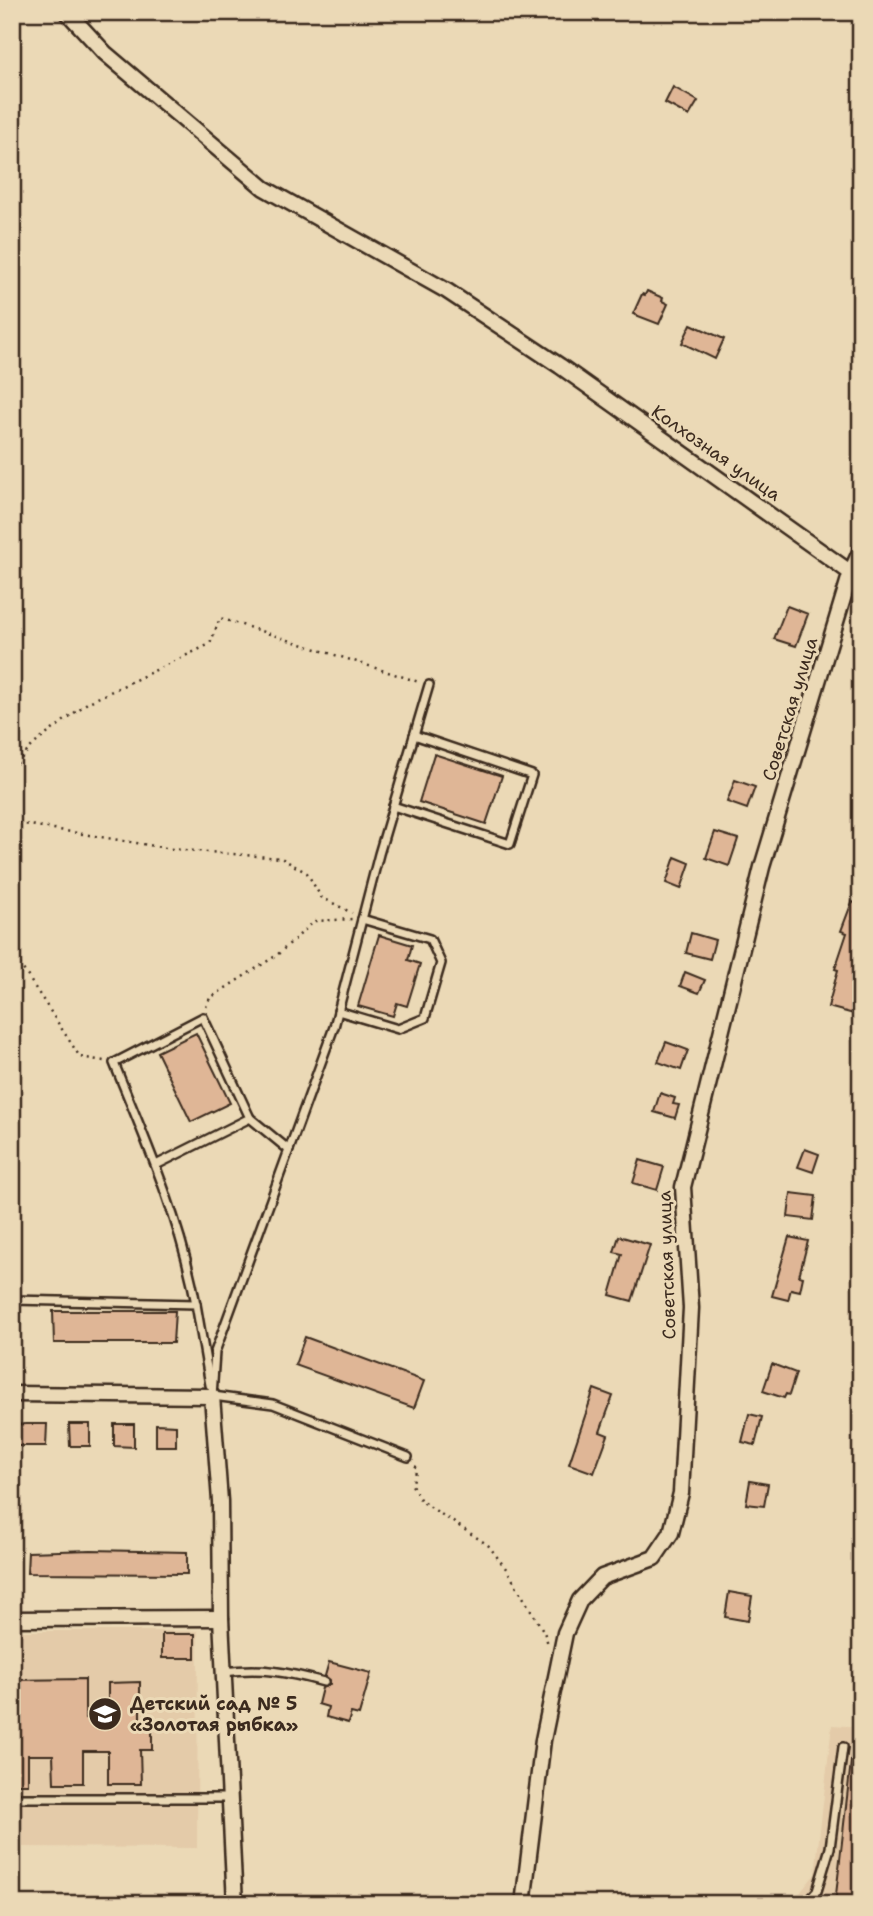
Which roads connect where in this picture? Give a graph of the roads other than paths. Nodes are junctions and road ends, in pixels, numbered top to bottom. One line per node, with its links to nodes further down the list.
1 (67, 12): 3 (street, Колхозная улица)
2 (861, 550): 3 (street, Советская улица)
3 (856, 576): 25 (street, Советская улица)
4 (429, 685): 5 (lane)
5 (414, 735): 6 (lane); 6 (lane)
6 (393, 806): 7 (lane)
7 (362, 919): 8 (lane); 8 (lane)
8 (338, 1011): 10 (lane)
9 (250, 1118): 10 (lane); 11 (lane); 11 (lane)
10 (289, 1150): 15 (lane)
11 (156, 1165): 13 (lane)
12 (12, 1300): 13 (lane)
13 (196, 1304): 15 (lane)
14 (12, 1394): 15 (street)
15 (212, 1396): 16 (lane); 17 (street)
16 (408, 1457)
17 (221, 1618): 18 (street); 19 (street)
18 (12, 1619)
19 (224, 1672): 20 (lane); 23 (street)
20 (324, 1682)
21 (843, 1747): 26 (lane)
22 (12, 1798): 23 (lane)
23 (231, 1798): 24 (street)
24 (235, 1904)
25 (523, 1904)
26 (805, 1904)

